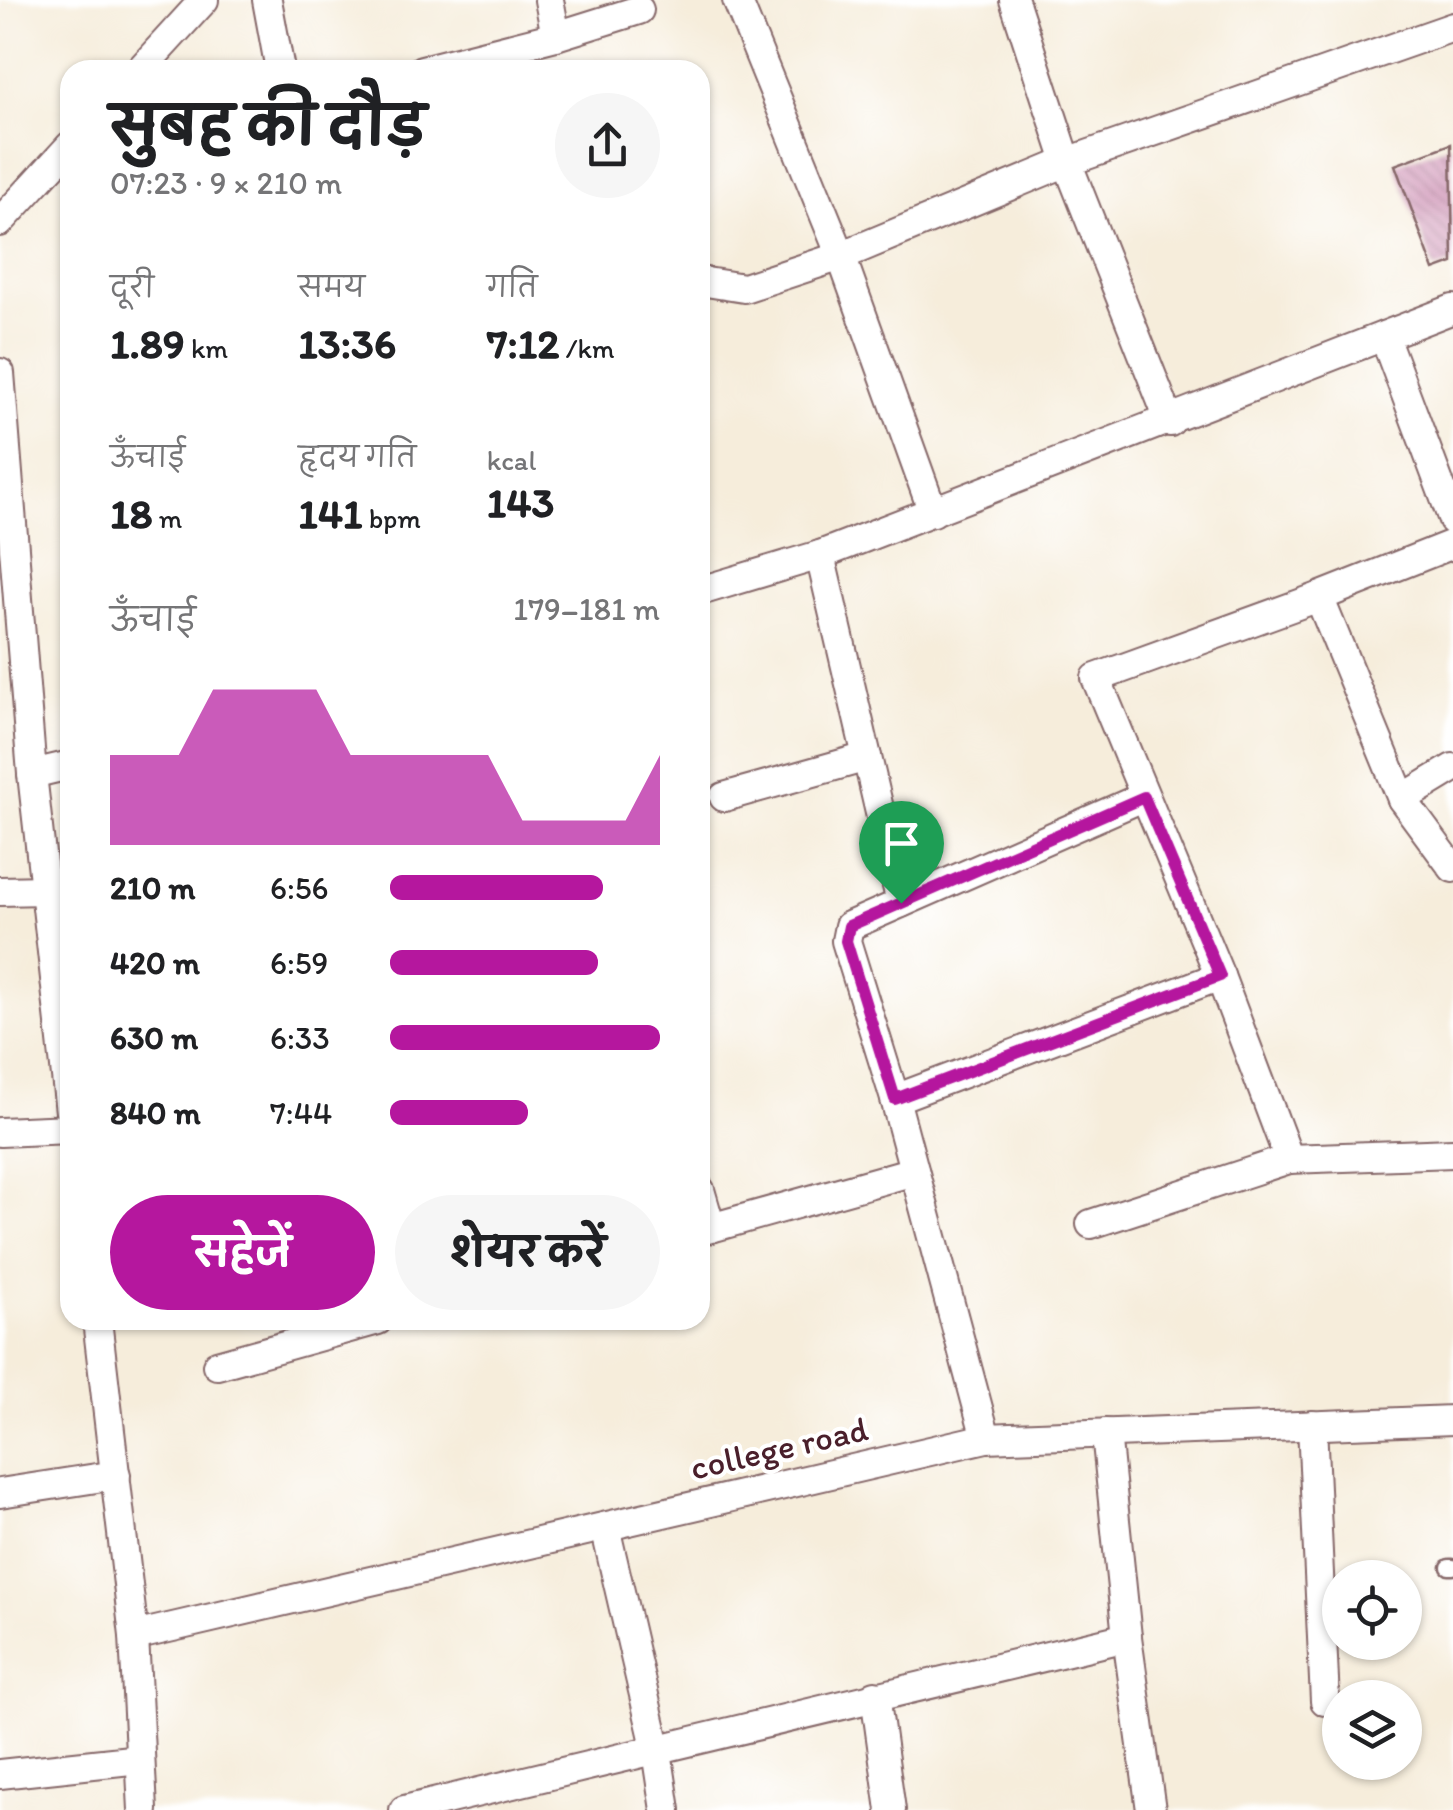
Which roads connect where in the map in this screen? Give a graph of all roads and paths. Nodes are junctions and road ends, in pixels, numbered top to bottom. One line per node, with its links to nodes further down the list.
1 (204, 0): 9 (street)
2 (268, 0): 10 (street)
3 (549, 0): 8 (street)
4 (737, 0): 15 (street)
5 (1014, 0): 12 (street)
6 (639, 10): 8 (street)
7 (1453, 27): 12 (street)
8 (556, 36): 11 (street)
9 (149, 60)
10 (278, 60)
11 (461, 60)
12 (1067, 162): 15 (street); 20 (street)
13 (60, 166): 14 (street)
14 (0, 222)
15 (841, 256): 16 (street); 21 (street)
16 (710, 283)
17 (1453, 310): 18 (street)
18 (1384, 336): 20 (street); 22 (street)
19 (0, 372): 27 (street)
20 (1170, 422): 21 (street)
21 (933, 512): 24 (street)
22 (1453, 520)
23 (1453, 544): 26 (street)
24 (820, 555): 25 (street); 28 (street)
25 (710, 588)
26 (1319, 597): 33 (street); 34 (street)
27 (9, 606): 31 (street)
28 (868, 757): 32 (street); 38 (street)
29 (60, 767): 31 (street)
30 (1453, 768): 34 (street)
31 (32, 774): 36 (street)
32 (724, 797)
33 (1144, 797): 38 (street); 39 (street)
34 (1402, 799): 35 (street)
35 (1453, 868)
36 (45, 890): 37 (street); 40 (street)
37 (0, 891)
38 (901, 903): 41 (street)
39 (1220, 976): 41 (street); 45 (street)
40 (60, 1023)
41 (895, 1099): 46 (street)
42 (60, 1129): 43 (street)
43 (0, 1132)
44 (1453, 1153): 45 (street)
45 (1289, 1159): 47 (street)
46 (914, 1171): 48 (street); 55 (street)
47 (1091, 1224)
48 (710, 1228)
49 (98, 1330): 56 (street)
50 (342, 1330): 51 (street)
51 (217, 1365)
52 (1453, 1420): 53 (street, college road)
53 (1312, 1426): 54 (street, college road); 61 (street)
54 (1106, 1434): 55 (street, college road); 60 (street)
55 (986, 1438): 58 (street, college road)
56 (116, 1476): 57 (street); 59 (street)
57 (0, 1493)
58 (604, 1527): 59 (street, college road); 63 (street)
59 (134, 1636): 64 (street)
60 (1127, 1637): 62 (street); 70 (street)
61 (1324, 1680)
62 (875, 1695): 63 (street); 69 (street)
63 (656, 1751): 67 (street); 68 (street)
64 (140, 1759): 65 (street); 66 (street)
65 (0, 1774)
66 (143, 1810)
67 (404, 1810)
68 (666, 1810)
69 (891, 1810)
70 (1151, 1810)

